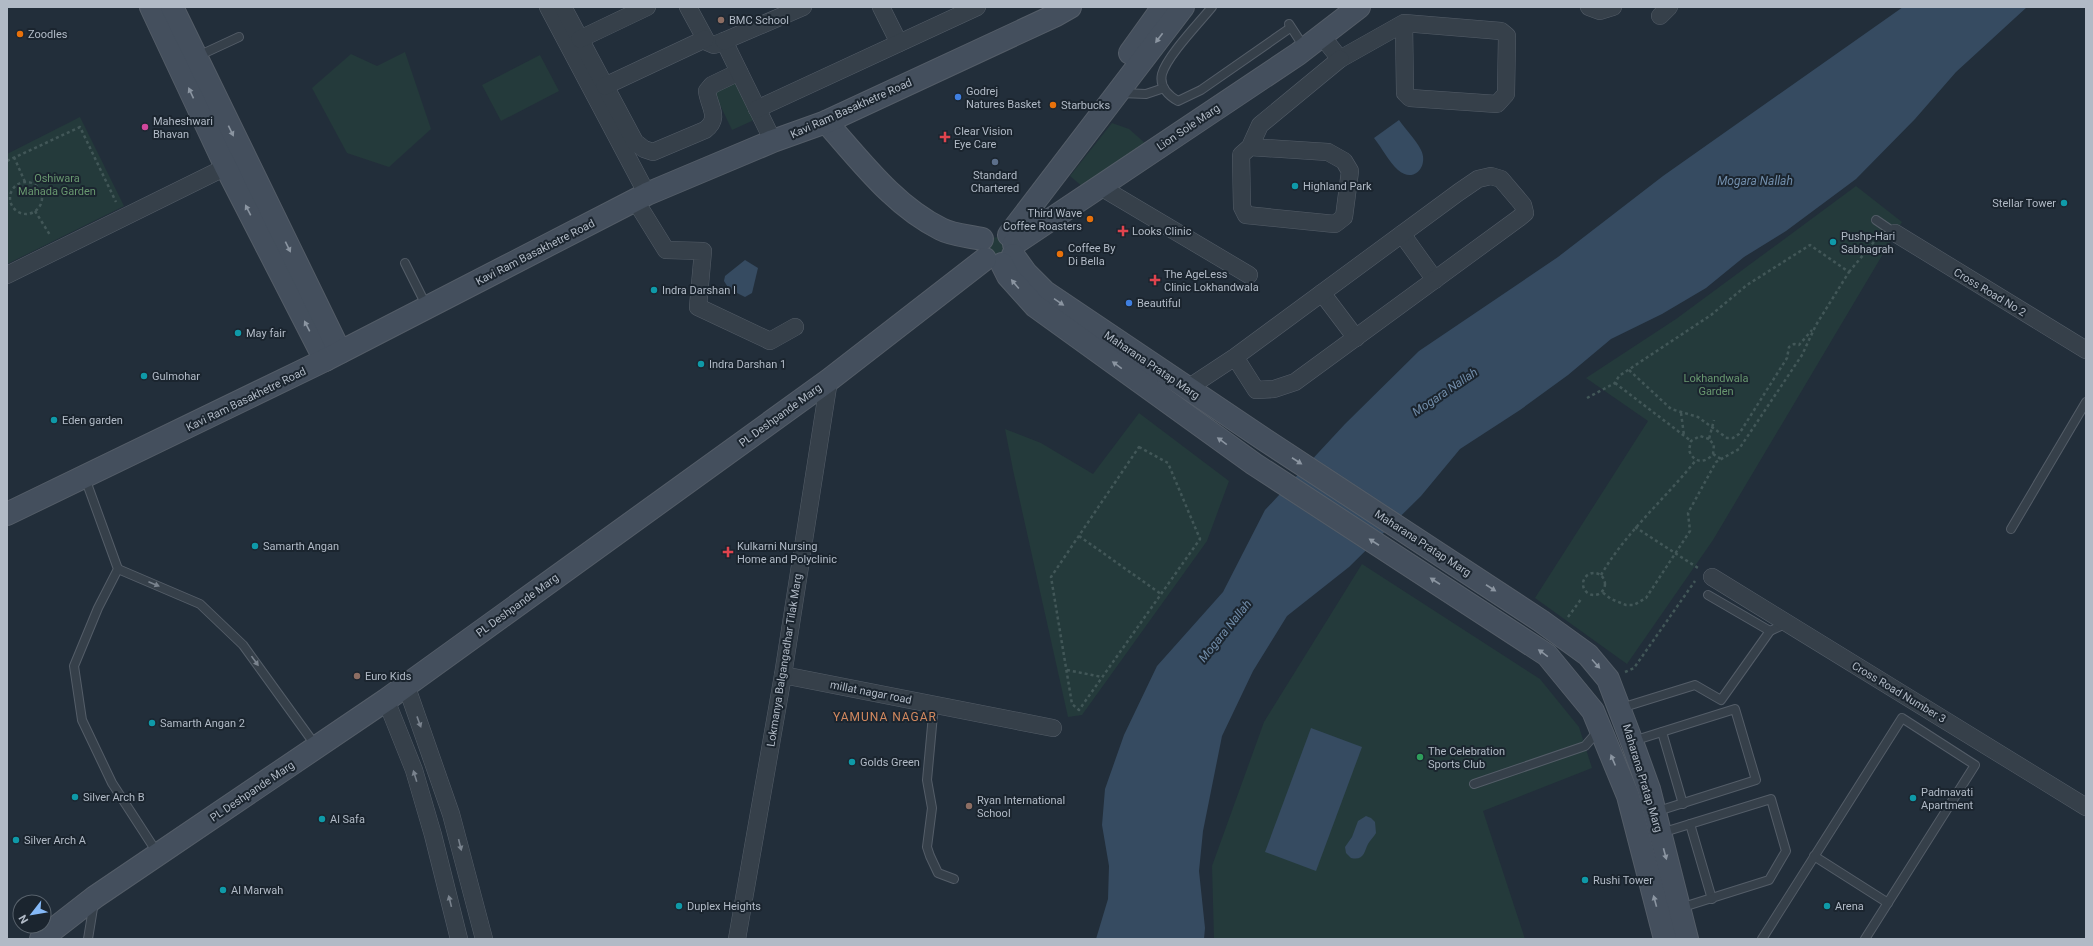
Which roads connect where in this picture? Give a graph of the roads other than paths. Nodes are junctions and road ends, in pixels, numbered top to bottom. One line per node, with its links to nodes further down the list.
1 (151, 7): 34 (street, one-way to 1)
2 (172, 7): 24 (street)
3 (548, 7): 36 (street)
4 (563, 7): 19 (street)
5 (647, 7): 19 (street)
6 (688, 7): 20 (street)
7 (803, 7): 21 (street)
8 (881, 7): 23 (street)
9 (977, 7): 23 (street)
10 (1070, 7): 31 (street, Kavi Ram Basakhetre Road)
11 (1163, 7): 40 (street)
12 (1183, 7): 29 (street, one-way to 29)
13 (1212, 7): 28 (lane)
14 (1359, 7): 22 (street, Lion Sole Marg)
15 (1589, 7): 16 (street)
16 (1613, 7)
17 (1404, 23): 17 (street); 25 (street)
18 (239, 37): 24 (lane)
19 (580, 39): 27 (street)
20 (705, 39): 21 (street); 27 (street)
21 (724, 41): 26 (street)
22 (1313, 41): 25 (street); 28 (lane); 35 (street, Lion Sole Marg)
23 (899, 44): 30 (street)
24 (195, 58): 34 (street, one-way to 34)
25 (1340, 59): 33 (street)
26 (738, 72): 27 (street); 30 (street)
27 (605, 86)
28 (1164, 88): 29 (lane)
29 (1117, 93): 40 (street)
30 (757, 109): 32 (street)
31 (826, 122): 32 (street, Kavi Ram Basakhetre Road); 40 (street)
32 (773, 141): 36 (street, Kavi Ram Basakhetre Road)
33 (1250, 147): 33 (street)
34 (235, 162): 42 (street); 50 (street)
35 (1099, 186): 40 (street, Lion Sole Marg); 43 (street)
36 (641, 197): 46 (street, Kavi Ram Basakhetre Road); 47 (street)
37 (1876, 220): 38 (lane)
38 (1892, 231): 49 (street, Cross Road No 2)
39 (1402, 234): 44 (street); 44 (street); 45 (street)
40 (1001, 247): 52 (street, PL Deshpande Marg); 53 (street, Maharana Pratap Marg, one-way to 53); 69 (street, Maharana Pratap Marg, one-way to 40)
41 (405, 263): 46 (lane)
42 (7, 275)
43 (1249, 276)
44 (1435, 280): 48 (street)
45 (1322, 293): 48 (street); 51 (street)
46 (427, 307): 50 (street, Kavi Ram Basakhetre Road)
47 (795, 327)
48 (1356, 338): 51 (street)
49 (2086, 350)
50 (332, 356): 55 (street, Kavi Ram Basakhetre Road)
51 (1235, 357): 53 (street)
52 (829, 380): 63 (street, Lokmanya Balgangadhar Tilak Marg); 64 (street, PL Deshpande Marg)
53 (1188, 388): 67 (street, Maharana Pratap Marg, one-way to 67)
54 (2086, 402): 57 (lane)
55 (84, 477): 56 (street, Kavi Ram Basakhetre Road); 58 (lane)
56 (7, 514)
57 (2011, 529)
58 (118, 568): 72 (lane, one-way to 72); 81 (lane)
59 (1705, 577): 61 (street, Cross Road Number 3)
60 (1708, 595): 62 (lane)
61 (1787, 623): 62 (lane); 77 (street, Cross Road Number 3)
62 (1770, 631): 67 (lane)
63 (782, 675): 66 (street, millat nagar road); 92 (street, Lokmanya Balgangadhar Tilak Marg)
64 (406, 685): 65 (street, PL Deshpande Marg); 91 (street, one-way to 91)
65 (386, 700): 72 (street, PL Deshpande Marg); 90 (street, one-way to 65)
66 (934, 704): 68 (street, millat nagar road); 83 (lane)
67 (1620, 708): 71 (street, Maharana Pratap Marg)
68 (1053, 728)
69 (1600, 729): 73 (lane); 75 (street, Maharana Pratap Marg, one-way to 69)
70 (1662, 732): 71 (lane); 76 (lane); 76 (lane)
71 (1632, 742): 74 (street, Maharana Pratap Marg)
72 (317, 747): 81 (street, PL Deshpande Marg)
73 (1474, 784)
74 (1649, 789): 75 (street); 78 (street, Maharana Pratap Marg)
75 (1628, 796): 93 (street, Maharana Pratap Marg, one-way to 75)
76 (1683, 804): 78 (lane)
77 (2086, 806)
78 (1655, 812): 80 (street, Maharana Pratap Marg)
79 (1690, 824): 80 (lane); 85 (lane); 85 (lane)
80 (1660, 833): 87 (street, Maharana Pratap Marg, one-way to 87)
81 (158, 854): 84 (street, PL Deshpande Marg)
82 (1814, 856): 86 (lane); 86 (lane); 95 (lane)
83 (954, 879)
84 (95, 897): 88 (street, PL Deshpande Marg); 89 (lane)
85 (1712, 899): 87 (lane)
86 (1888, 903): 96 (lane)
87 (1680, 908): 94 (street, Maharana Pratap Marg)
88 (41, 939)
89 (88, 939)
90 (459, 939)
91 (484, 939)
92 (737, 939)
93 (1665, 939)
94 (1688, 939)
95 (1762, 939)
96 (1865, 939)

